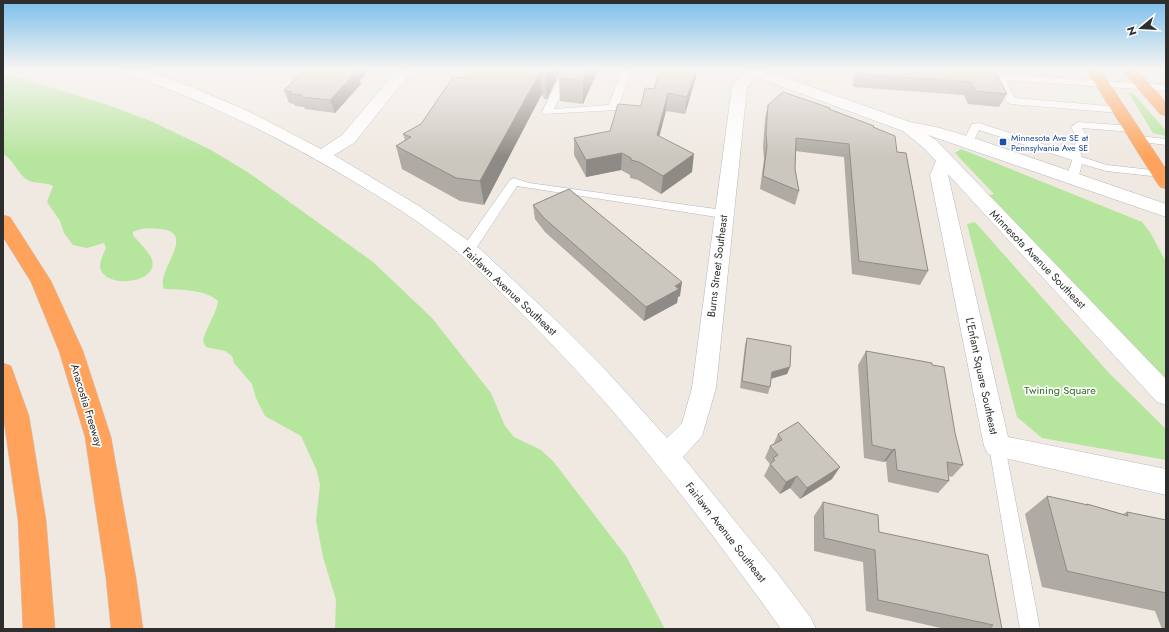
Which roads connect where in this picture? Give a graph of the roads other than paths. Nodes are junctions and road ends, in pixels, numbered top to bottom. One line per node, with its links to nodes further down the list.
1 (207, 98): 16 (street, Fairlawn Avenue Southeast)
2 (382, 98): 16 (street)
3 (554, 98): 4 (lane)
4 (616, 98)
5 (738, 98): 22 (street, Burns Street Southeast)
6 (829, 98): 12 (street, Minnesota Avenue Southeast)
7 (1010, 98): 10 (lane)
8 (1112, 98): 10 (highway)
9 (1155, 98): 11 (highway)
10 (1120, 110): 13 (highway)
11 (1166, 111)
12 (907, 127): 14 (street, Minnesota Avenue Southeast); 17 (street, Minnesota Avenue Southeast)
13 (1136, 134): 15 (lane); 18 (lane); 20 (highway)
14 (968, 142): 18 (lane); 19 (street, Minnesota Avenue Southeast)
15 (1166, 142)
16 (323, 156): 24 (street, Fairlawn Avenue Southeast)
17 (944, 160): 26 (street, Minnesota Avenue Southeast); 27 (street, L'Enfant Square Southeast)
18 (1078, 160): 19 (lane); 20 (lane)
19 (1072, 178): 21 (street, Minnesota Avenue Southeast)
20 (1163, 179)
21 (1166, 211)
22 (723, 214): 24 (lane); 28 (street, Burns Street Southeast)
23 (3, 221): 31 (highway, Anacostia Freeway)
24 (468, 250): 28 (street, Fairlawn Avenue Southeast)
25 (3, 373): 30 (highway)
26 (1166, 395)
27 (997, 446): 29 (street, L'Enfant Square Southeast); 33 (lane)
28 (667, 455): 32 (street, Fairlawn Avenue Southeast)
29 (1166, 482)
30 (39, 629)
31 (127, 629)
32 (800, 629)
33 (1030, 629)

